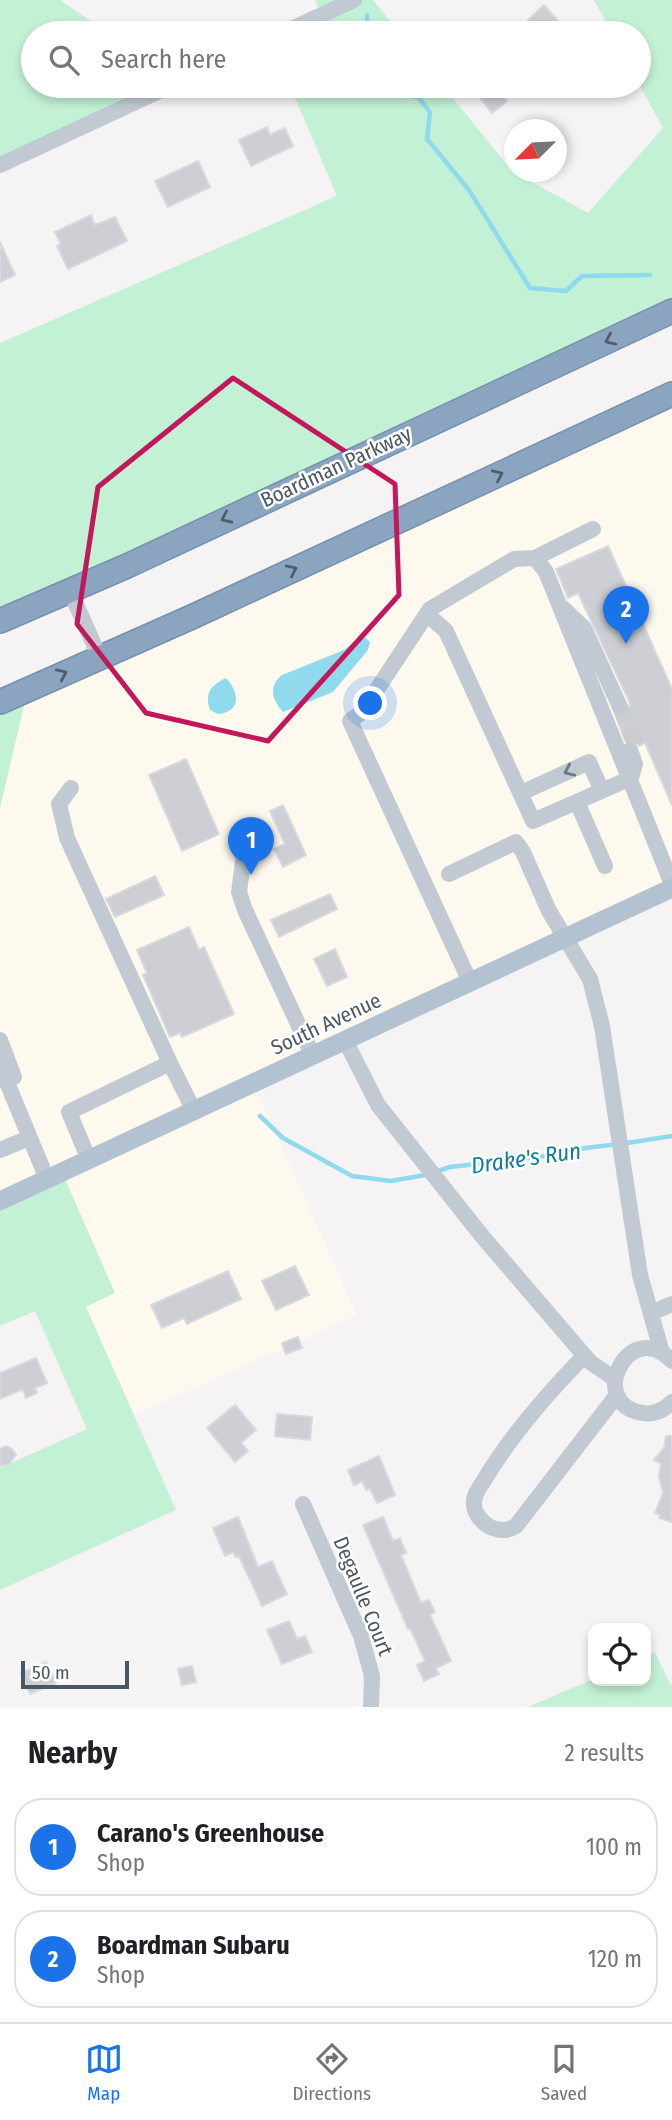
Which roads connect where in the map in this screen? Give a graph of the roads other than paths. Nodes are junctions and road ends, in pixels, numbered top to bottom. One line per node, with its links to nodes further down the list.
1 (354, 0): 2 (street)
2 (309, 21)
3 (144, 98): 4 (street)
4 (0, 165)
5 (672, 311): 9 (highway, Boardman Parkway, one-way to 9)
6 (672, 394): 13 (highway, one-way to 6)
7 (593, 529): 8 (street)
8 (535, 558): 10 (street); 11 (street)
9 (70, 591): 12 (highway, Boardman Parkway); 13 (street)
10 (560, 605): 15 (street); 17 (street)
11 (427, 614): 20 (street); 27 (street)
12 (0, 621)
13 (100, 658): 14 (highway, one-way to 13)
14 (0, 702)
15 (616, 708)
16 (634, 748): 17 (street)
17 (632, 782): 19 (street); 25 (street)
18 (71, 788): 31 (street)
19 (602, 791): 20 (street, one-way to 20); 21 (street)
20 (521, 793): 21 (street)
21 (577, 802): 23 (street)
22 (244, 855): 30 (street)
23 (605, 866)
24 (449, 874): 26 (street)
25 (672, 886): 26 (main road, South Avenue)
26 (567, 937): 27 (main road, South Avenue); 41 (street)
27 (470, 982): 29 (main road, South Avenue)
28 (0, 1040): 35 (street)
29 (345, 1040): 30 (main road, South Avenue); 42 (street)
30 (313, 1056): 34 (main road, South Avenue)
31 (170, 1063): 34 (street); 37 (street)
32 (1, 1068): 35 (street)
33 (0, 1091): 35 (street)
34 (194, 1111): 37 (main road, South Avenue)
35 (25, 1140): 36 (street); 38 (street)
36 (0, 1150)
37 (89, 1160): 38 (main road, South Avenue)
38 (47, 1179): 39 (main road, South Avenue)
39 (0, 1201)
40 (672, 1304): 41 (street)
41 (651, 1313): 43 (street)
42 (584, 1356): 44 (street); 44 (street)
43 (667, 1357): 44 (street)
44 (616, 1387): 45 (street)
45 (670, 1405)
46 (303, 1504): 47 (street, Degaulle Court)
47 (371, 1707)

